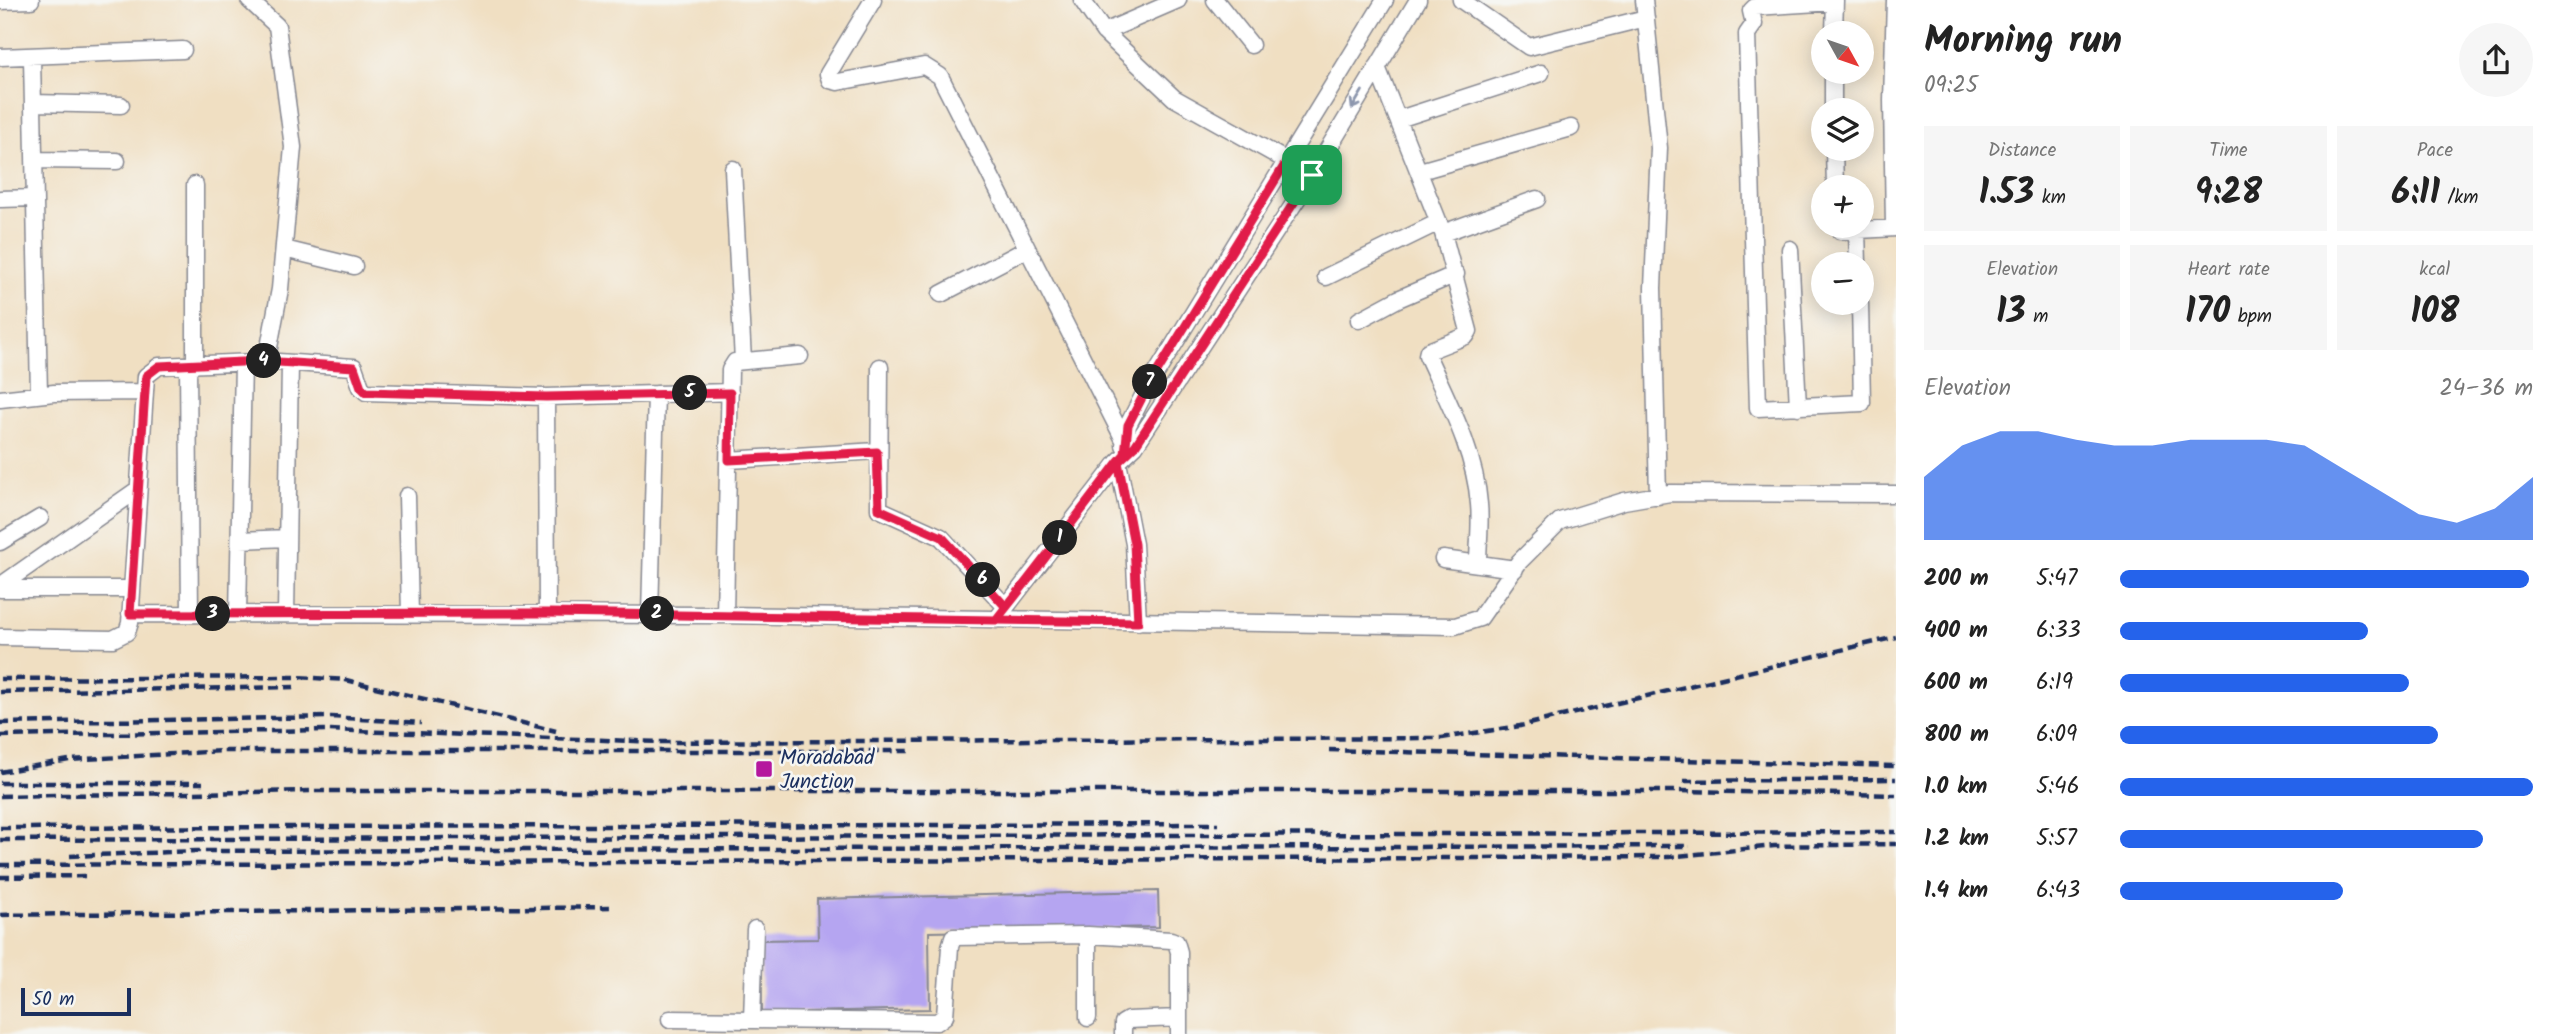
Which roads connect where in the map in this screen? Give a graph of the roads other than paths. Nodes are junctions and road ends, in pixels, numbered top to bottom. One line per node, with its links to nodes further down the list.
1 (32, 0): 12 (street)
2 (249, 0): 42 (street)
3 (873, 0): 43 (street)
4 (1082, 0): 17 (street)
5 (1178, 0): 17 (street)
6 (1215, 0): 19 (street)
7 (1385, 0): 31 (street)
8 (1418, 0): 23 (street)
9 (1461, 0): 15 (street)
10 (1644, 0): 15 (street)
11 (1895, 0): 18 (street)
12 (0, 1)
13 (1835, 1): 14 (street); 16 (street)
14 (1750, 5): 64 (street)
15 (1646, 18): 71 (street)
16 (1834, 21)
17 (1104, 32): 31 (street)
18 (1895, 40): 40 (street)
19 (1251, 45)
20 (183, 50): 22 (street)
21 (0, 57): 22 (street)
22 (32, 58): 25 (street)
23 (1377, 67): 27 (street); 34 (street, one-way to 34)
24 (1541, 73): 27 (street)
25 (33, 103): 26 (street); 29 (street)
26 (121, 105)
27 (1399, 119): 33 (street)
28 (1571, 128): 33 (street)
29 (34, 160): 30 (street); 36 (street)
30 (117, 161)
31 (1287, 161): 34 (street); 66 (street)
32 (733, 169): 53 (street)
33 (1420, 171): 39 (street)
34 (1312, 175): 66 (street)
35 (195, 185): 56 (street)
36 (35, 198): 37 (street); 60 (street)
37 (0, 199)
38 (1537, 199): 39 (street)
39 (1441, 228): 46 (street); 47 (street)
40 (1895, 228): 41 (street)
41 (1874, 229)
42 (284, 249): 45 (street); 52 (street)
43 (1027, 249): 48 (street); 66 (street)
44 (1790, 249): 64 (street)
45 (354, 266)
46 (1456, 274): 50 (street); 77 (street)
47 (1326, 277)
48 (941, 293)
49 (1860, 315): 64 (street)
50 (1359, 320)
51 (800, 356): 53 (street)
52 (263, 361): 54 (street); 55 (street)
53 (743, 361): 59 (street)
54 (243, 363): 56 (street); 74 (street)
55 (290, 364): 62 (street); 73 (street)
56 (191, 365): 58 (street); 83 (street)
57 (880, 367): 65 (street)
58 (143, 392): 60 (street); 68 (street)
59 (730, 393): 61 (street); 67 (street)
60 (39, 394): 63 (street)
61 (656, 394): 62 (street); 87 (street)
62 (546, 397): 81 (street)
63 (0, 399)
64 (1798, 407)
65 (877, 452): 67 (street); 88 (street)
66 (1122, 452): 88 (street); 90 (street)
67 (729, 460): 89 (street)
68 (137, 490): 79 (street); 80 (street)
69 (1896, 494): 71 (street)
70 (407, 496): 86 (street)
71 (1658, 496): 78 (street)
72 (40, 518): 75 (street)
73 (287, 538): 74 (street); 85 (street)
74 (240, 540): 84 (street)
75 (0, 542)
76 (1443, 559): 77 (street)
77 (1478, 564): 78 (street)
78 (1515, 569): 90 (street)
79 (0, 587): 80 (street)
80 (132, 589): 82 (street)
81 (547, 613): 86 (street); 87 (street)
82 (130, 614): 83 (street); 91 (street)
83 (190, 614): 84 (street)
84 (239, 614): 85 (street)
85 (286, 614): 86 (street)
86 (410, 614)
87 (650, 614): 89 (street)
88 (1001, 614): 89 (street); 90 (street)
89 (724, 615)
90 (1138, 622)
91 (0, 637)
92 (755, 929): 96 (street)
93 (1088, 935): 94 (street); 96 (street); 97 (street)
94 (1088, 1018)
95 (670, 1019): 96 (street)
96 (752, 1020)
97 (1179, 1026): 98 (street)
98 (1123, 1034)

